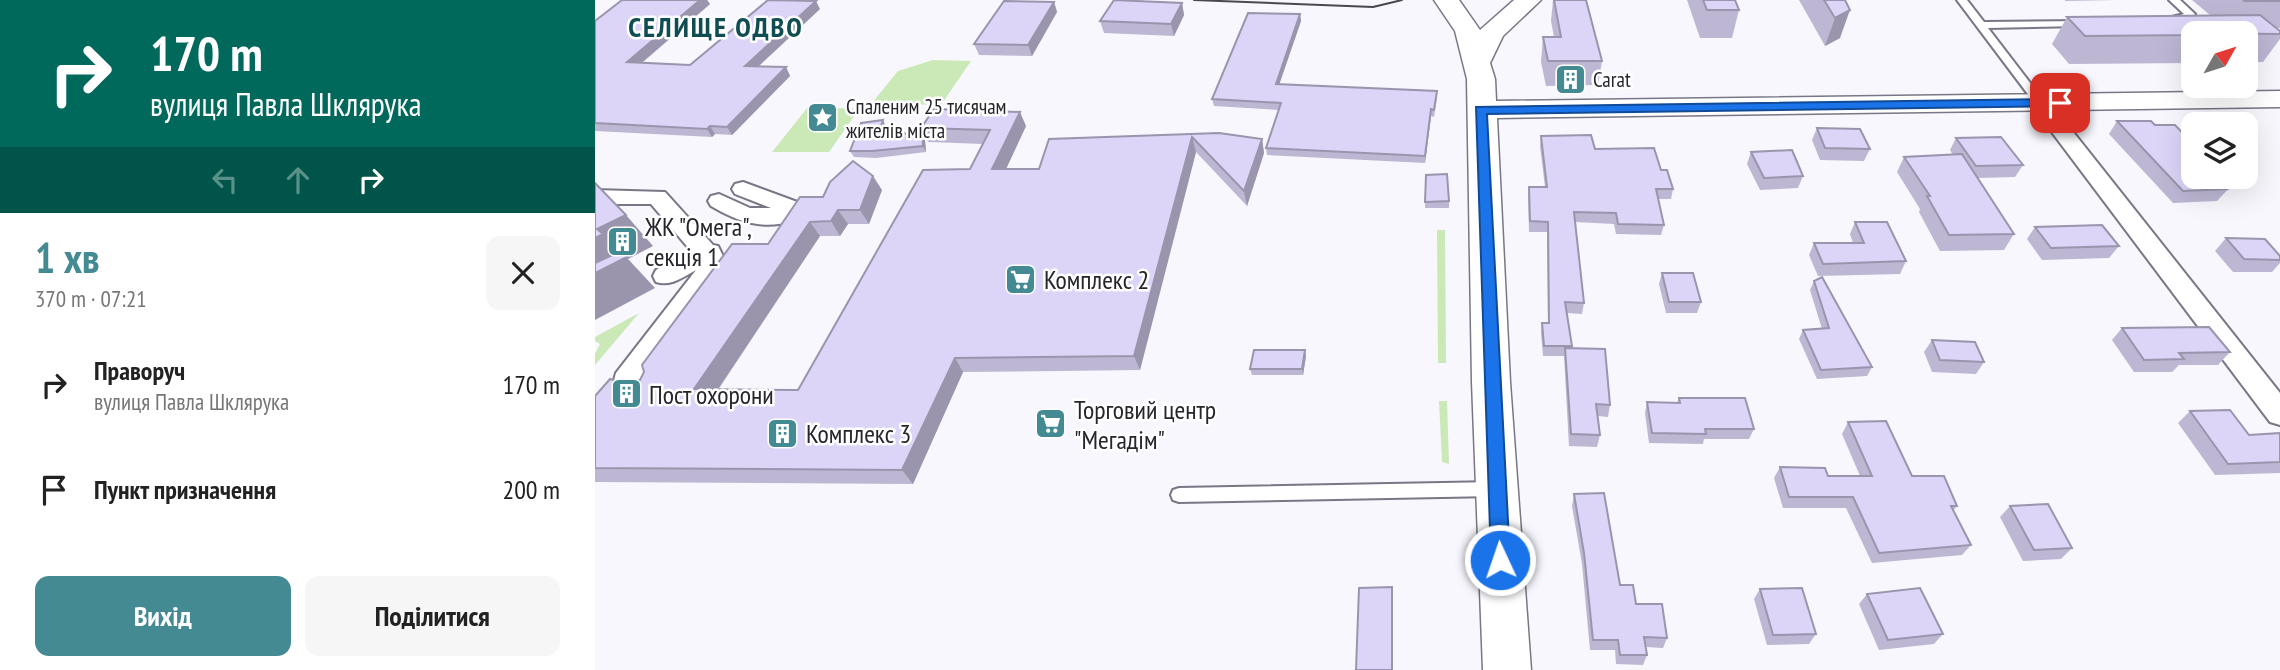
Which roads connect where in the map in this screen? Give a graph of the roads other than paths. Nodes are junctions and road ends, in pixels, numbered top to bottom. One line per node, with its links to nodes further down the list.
1 (1446, 0): 8 (street)
2 (1529, 0): 8 (street)
3 (1962, 0): 7 (lane)
4 (2174, 0): 5 (lane)
5 (2156, 21)
6 (2088, 22): 7 (lane)
7 (1981, 25): 10 (lane)
8 (1478, 62): 11 (street)
9 (2280, 99): 10 (street)
10 (2040, 103): 11 (street); 20 (street)
11 (1481, 110): 21 (street)
12 (624, 196): 13 (street); 15 (street); 16 (street)
13 (595, 197)
14 (719, 201): 14 (street); 16 (street)
15 (595, 209)
16 (680, 220): 17 (street)
17 (702, 256): 18 (street); 19 (street)
18 (664, 283)
19 (642, 385)
20 (2280, 414)
21 (1497, 489): 22 (lane); 23 (street)
22 (1179, 495)
23 (1507, 670)

